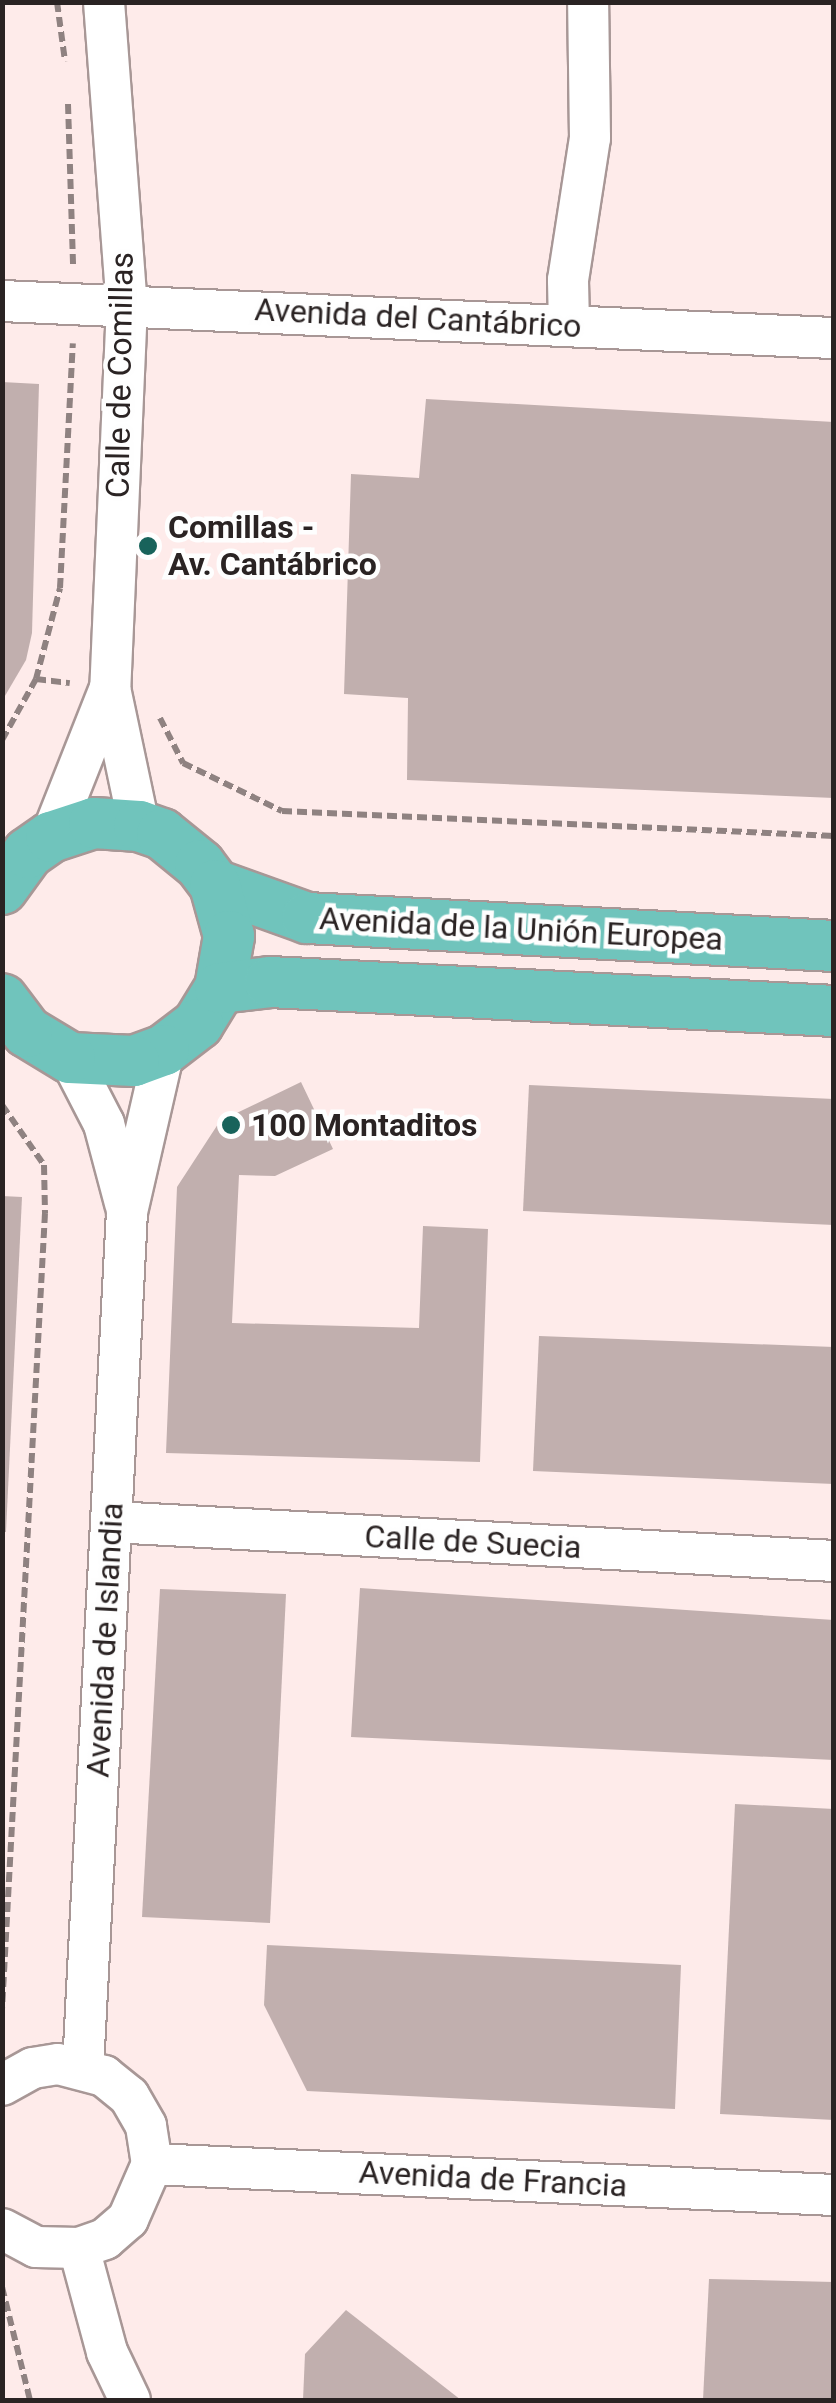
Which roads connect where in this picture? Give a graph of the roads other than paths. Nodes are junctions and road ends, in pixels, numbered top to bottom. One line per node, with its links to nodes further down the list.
1 (104, 2): 4 (street, Calle de Comillas)
2 (588, 2): 5 (street)
3 (2, 302): 4 (street, Avenida del Cantábrico)
4 (127, 306): 5 (street, Avenida del Cantábrico); 7 (street, Calle de Comillas)
5 (570, 325): 6 (street, Avenida del Cantábrico)
6 (834, 338)
7 (110, 688): 8 (street, Calle de Comillas); 9 (street, Calle de Comillas)
8 (139, 826): 9 (main road); 11 (main road)
9 (51, 836): 10 (main road)
10 (5, 880)
11 (214, 885): 12 (main road, Avenida de la Unión Europea); 13 (main road)
12 (834, 946)
13 (220, 988): 15 (main road, Avenida de la Unión Europea); 16 (main road)
14 (2, 999): 17 (main road)
15 (834, 1011)
16 (164, 1050): 17 (main road); 18 (street, Avenida de Islandia)
17 (70, 1058): 18 (street, Avenida de Islandia)
18 (128, 1212): 19 (street, Avenida de Islandia)
19 (112, 1522): 20 (street, Calle de Suecia); 21 (street, Avenida de Islandia)
20 (834, 1561)
21 (83, 2068): 22 (street); 23 (street)
22 (2, 2085)
23 (152, 2164): 24 (street, Avenida de Francia); 26 (street)
24 (834, 2195)
25 (2, 2229): 26 (street)
26 (79, 2248): 27 (street)
27 (130, 2400)

